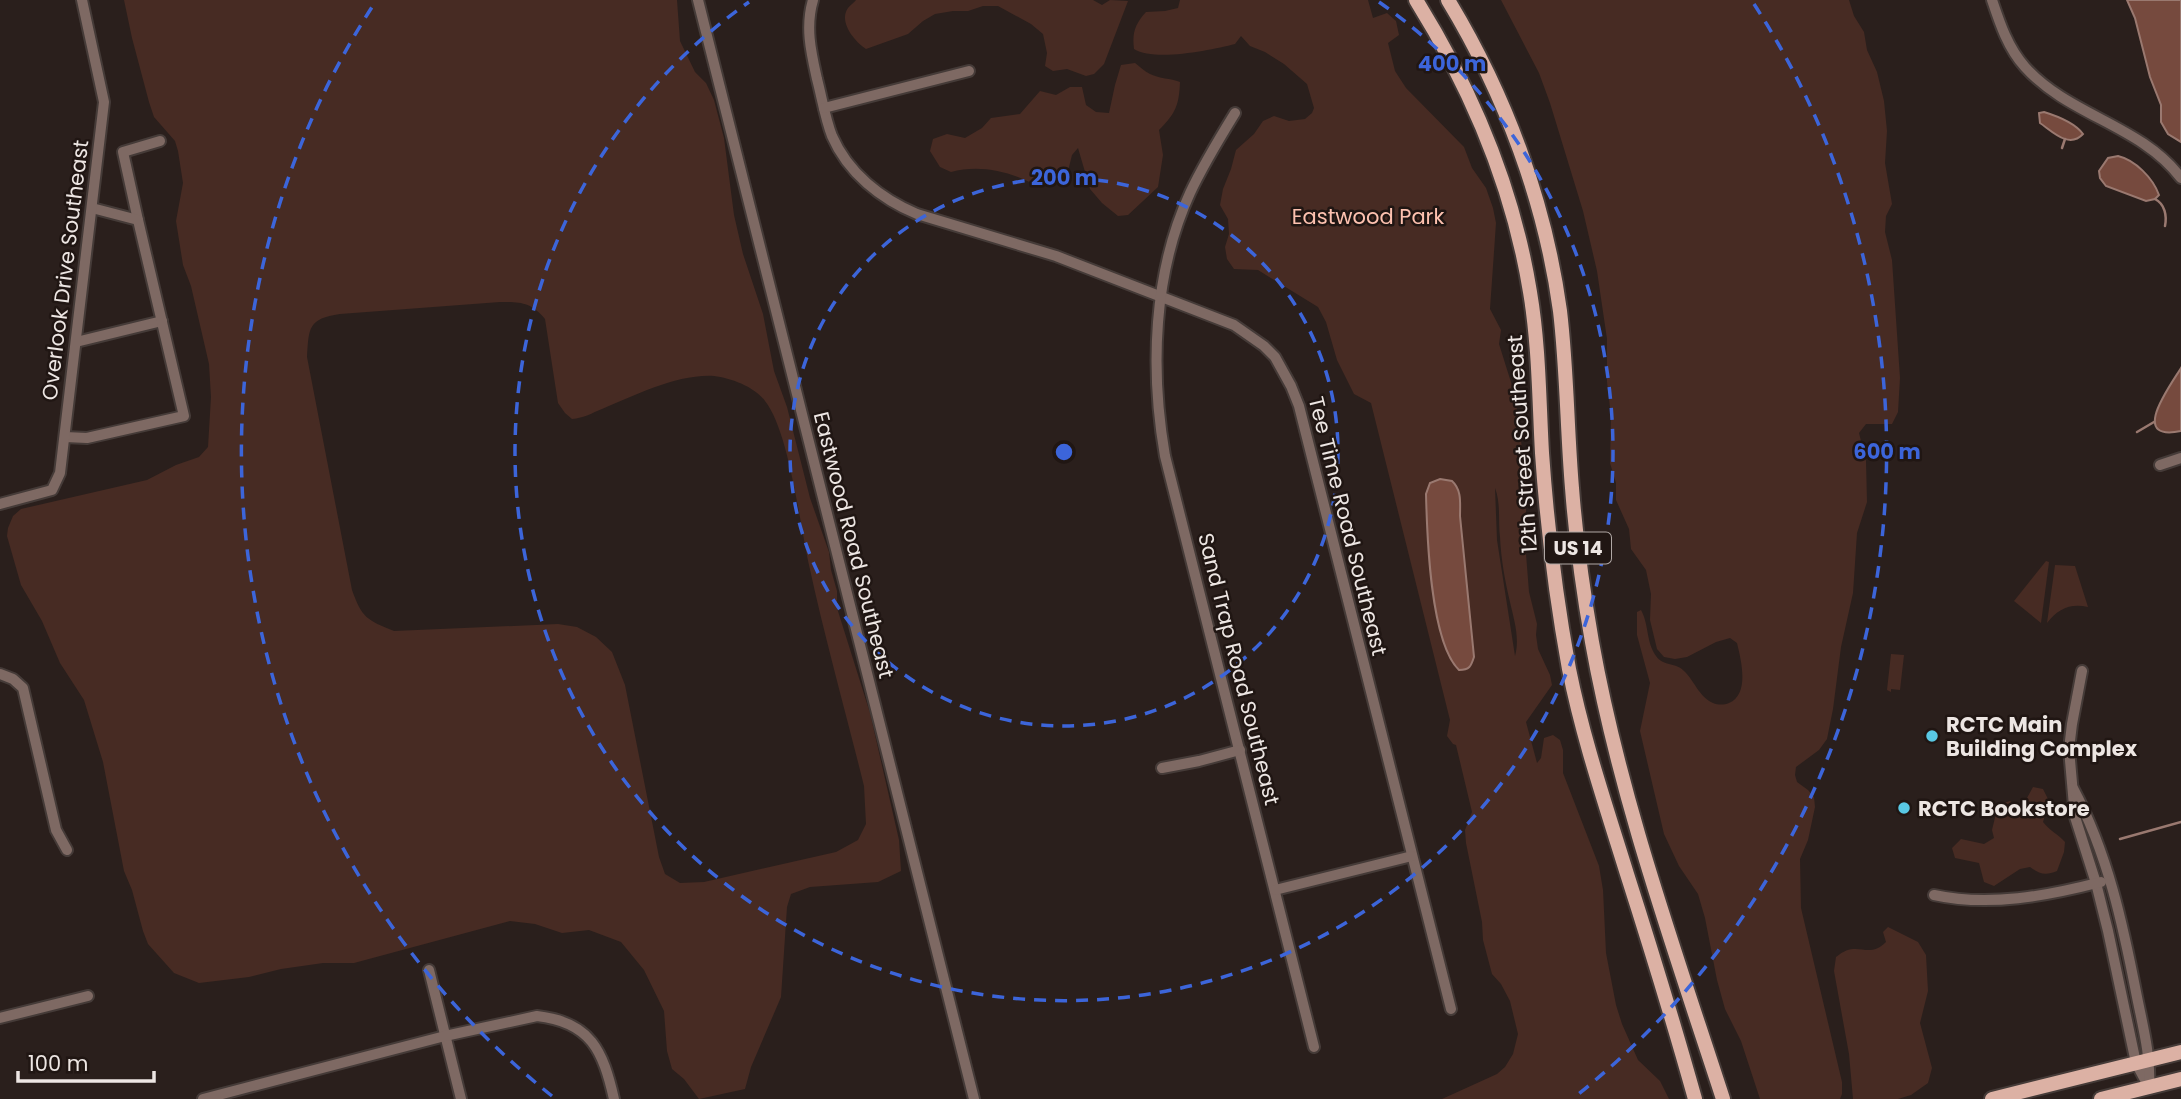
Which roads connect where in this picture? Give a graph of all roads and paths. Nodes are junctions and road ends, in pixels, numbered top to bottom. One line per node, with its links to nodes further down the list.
1 (82, 0): 12 (street, Overlook Drive Southeast)
2 (698, 0): 45 (street, Eastwood Road Southeast)
3 (813, 0): 8 (street, Tee Time Road Southeast)
4 (1416, 0): 46 (main road, 12th Street Southeast / US 14)
5 (1448, 0): 47 (main road, US 14)
6 (1993, 0): 11 (street)
7 (969, 71): 8 (street)
8 (824, 108): 14 (street, Tee Time Road Southeast)
9 (1235, 113): 14 (street, Sand Trap Road Southeast)
10 (160, 141): 13 (street)
11 (2181, 178)
12 (92, 208): 13 (street); 16 (street, Overlook Drive Southeast)
13 (138, 220): 15 (street)
14 (1161, 297): 23 (street, Sand Trap Road Southeast); 27 (street, Tee Time Road Southeast)
15 (162, 321): 16 (street); 17 (street)
16 (76, 342): 17 (street, Overlook Drive Southeast)
17 (65, 437): 20 (street, Overlook Drive Southeast)
18 (2181, 458): 19 (street)
19 (2160, 465)
20 (0, 504)
21 (2082, 671): 25 (street)
22 (0, 674): 26 (street)
23 (1240, 750): 24 (street); 30 (street, Sand Trap Road Southeast)
24 (1162, 768)
25 (2072, 786): 28 (street); 29 (street)
26 (66, 850)
27 (1412, 856): 30 (street); 34 (street, Tee Time Road Southeast)
28 (2111, 879): 29 (street); 39 (street)
29 (2096, 883): 31 (street); 39 (street)
30 (1275, 890): 37 (street, Sand Trap Road Southeast)
31 (1934, 895)
32 (429, 970): 36 (street)
33 (88, 996): 35 (street)
34 (1451, 1009)
35 (0, 1018)
36 (445, 1037): 42 (street); 43 (street); 44 (street)
37 (1314, 1047)
38 (2181, 1052): 39 (main road)
39 (2143, 1061): 41 (street); 48 (main road)
40 (2181, 1079): 41 (main road)
41 (2149, 1087): 49 (main road)
42 (202, 1099)
43 (461, 1099)
44 (614, 1099)
45 (974, 1099)
46 (1695, 1099)
47 (1723, 1099)
48 (1992, 1099)
49 (2101, 1099)

